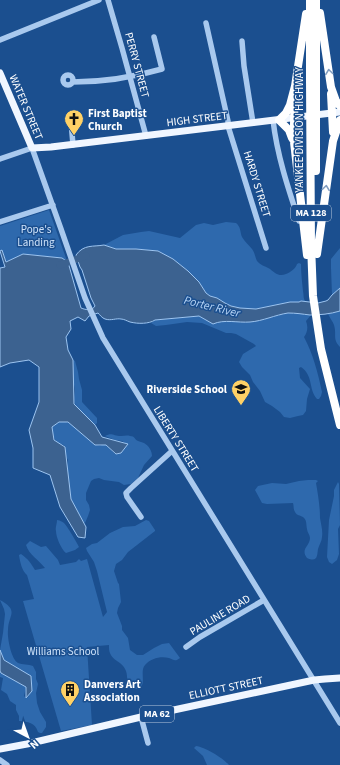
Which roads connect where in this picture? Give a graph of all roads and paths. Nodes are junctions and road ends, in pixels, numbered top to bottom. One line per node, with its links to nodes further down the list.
1 (99, 0): 9 (street)
2 (108, 0): 12 (street, PERRY STREET)
3 (310, 0): 5 (highway, YANKEE DIVISION HIGHWAY / MA 128)
4 (317, 0): 5 (highway, YANKEE DIVISION HIGHWAY / MA 128)
5 (313, 16): 7 (highway, YANKEE DIVISION HIGHWAY / MA 128); 7 (highway)
6 (206, 23): 23 (street, HARDY STREET)
7 (314, 35): 14 (highway); 15 (highway, one-way to 7); 24 (highway, YANKEE DIVISION HIGHWAY / MA 128)
8 (154, 37): 12 (street)
9 (0, 40)
10 (242, 41): 22 (street)
11 (0, 73): 29 (main road, WATER STREET)
12 (130, 77): 13 (street); 25 (street, PERRY STREET)
13 (73, 82)
14 (295, 86): 18 (highway); 19 (highway)
15 (331, 87): 16 (highway); 17 (highway)
16 (340, 106)
17 (336, 113): 18 (main road, HIGH STREET); 26 (highway)
18 (294, 118): 19 (main road, HIGH STREET); 27 (highway)
19 (276, 120): 22 (main road, HIGH STREET); 27 (highway); 32 (street)
20 (340, 120): 26 (highway)
21 (71, 121): 28 (street)
22 (252, 123): 23 (main road, HIGH STREET)
23 (228, 126): 25 (main road, HIGH STREET); 34 (street, HARDY STREET)
24 (313, 130): 35 (highway, YANKEE DIVISION HIGHWAY / MA 128); 36 (highway, YANKEE DIVISION HIGHWAY / MA 128)
25 (146, 136): 28 (main road, HIGH STREET)
26 (333, 141): 35 (highway, one-way to 26)
27 (294, 142): 36 (highway)
28 (73, 145): 29 (main road, HIGH STREET)
29 (32, 148): 30 (street); 31 (street, LIBERTY STREET)
30 (0, 158)
31 (53, 205): 33 (street); 41 (street, LIBERTY STREET)
32 (299, 221)
33 (0, 222)
34 (266, 248)
35 (317, 254): 37 (highway, YANKEE DIVISION HIGHWAY / MA 128)
36 (312, 283): 37 (highway, YANKEE DIVISION HIGHWAY / MA 128)
37 (316, 296): 38 (highway, YANKEE DIVISION HIGHWAY / MA 128)
38 (319, 319): 39 (highway, YANKEE DIVISION HIGHWAY / MA 128); 40 (highway, YANKEE DIVISION HIGHWAY / MA 128)
39 (340, 405)
40 (340, 425)
41 (172, 451): 42 (street); 43 (street, LIBERTY STREET)
42 (141, 517)
43 (264, 600): 44 (street, PAULINE ROAD); 46 (street, LIBERTY STREET)
44 (186, 647)
45 (340, 678): 46 (main road, ELLIOTT STREET / MA 62)
46 (314, 680): 47 (main road, ELLIOTT STREET / MA 62); 48 (street, LIBERTY STREET)
47 (141, 717): 49 (street); 50 (main road, ELLIOTT STREET / MA 62)
48 (340, 723)
49 (148, 743)
50 (0, 749)
51 (0, 760): 52 (street)
52 (7, 765)

